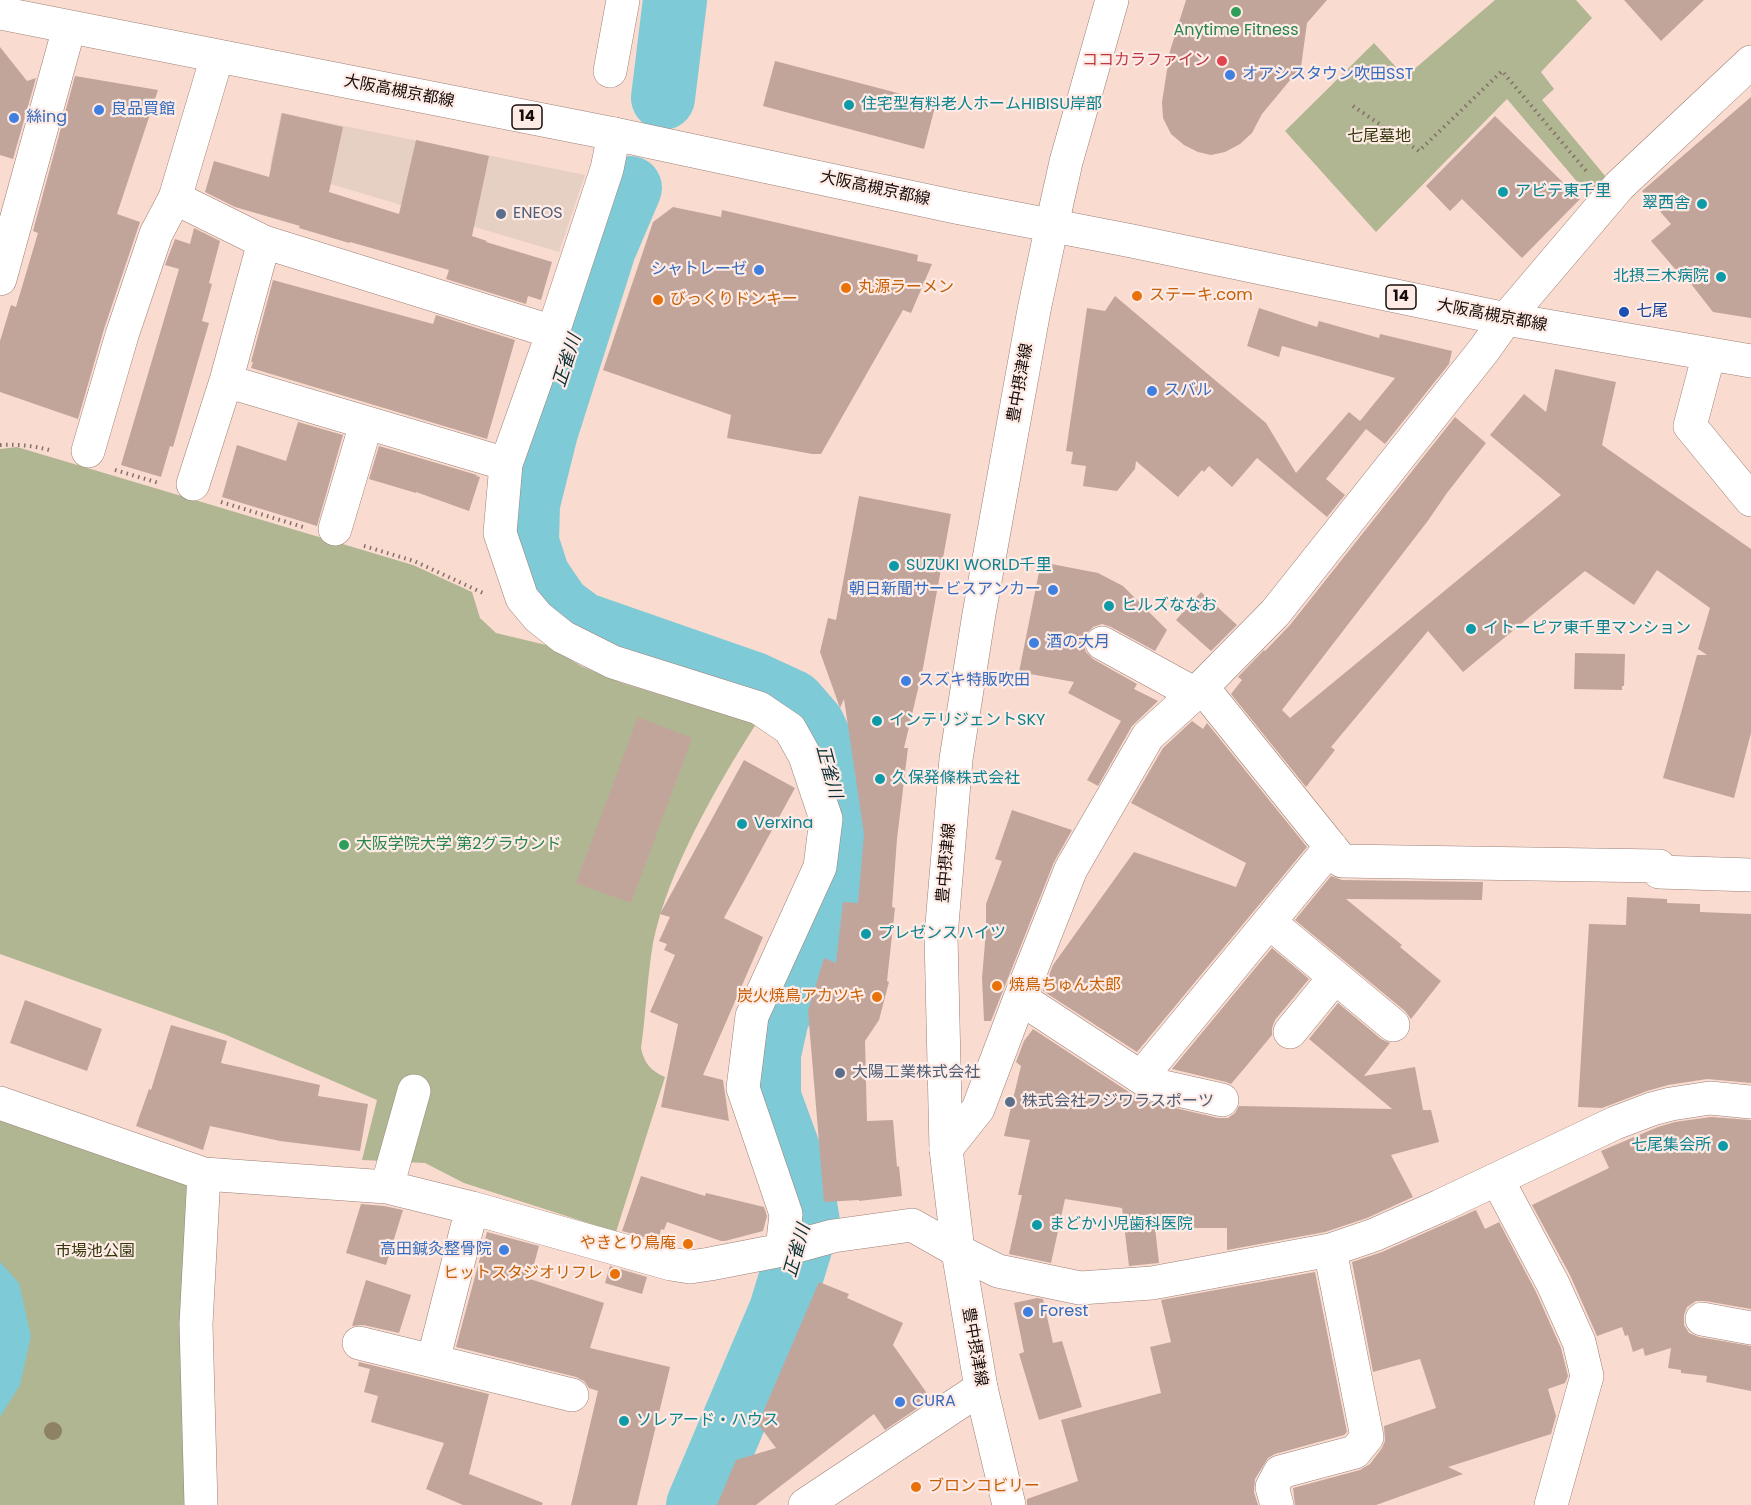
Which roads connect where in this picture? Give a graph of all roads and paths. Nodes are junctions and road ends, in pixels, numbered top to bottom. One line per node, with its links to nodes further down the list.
1 (623, 0): 7 (street)
2 (1112, 0): 12 (street, 豊中摂津線)
3 (0, 13): 4 (street, 大阪高槻京都線 / 14)
4 (69, 28): 5 (street, 大阪高槻京都線 / 14); 14 (street)
5 (217, 57): 9 (street, 大阪高槻京都線 / 14); 10 (street)
6 (1751, 62): 11 (street)
7 (610, 71)
8 (1353, 106): 11 (path)
9 (614, 134): 12 (street, 大阪高槻京都線 / 14); 16 (street)
10 (175, 198): 13 (street); 22 (street)
11 (1608, 198): 15 (street)
12 (1052, 225): 15 (street, 大阪高槻京都線 / 14); 42 (street, 豊中摂津線)
13 (264, 243): 16 (street); 19 (street)
14 (0, 279)
15 (1506, 320): 17 (street, 大阪高槻京都線 / 14); 29 (street)
16 (553, 332): 23 (street)
17 (1709, 354): 18 (street, 大阪高槻京都線 / 14); 25 (street)
18 (1751, 361)
19 (226, 381): 20 (street); 24 (street)
20 (366, 424): 23 (street); 26 (street)
21 (0, 445): 22 (path)
22 (84, 457): 24 (path)
23 (506, 464): 27 (street)
24 (192, 490): 26 (path)
25 (1751, 500)
26 (334, 534): 27 (path)
27 (522, 598): 47 (street)
28 (1102, 643): 29 (street)
29 (1198, 691): 30 (street); 34 (street)
30 (1331, 847): 31 (street); 32 (street)
31 (1751, 875)
32 (1269, 922): 33 (street); 37 (street)
33 (1335, 977): 35 (street); 36 (street)
34 (1020, 998): 37 (street); 42 (street)
35 (1393, 1025)
36 (1290, 1032)
37 (1141, 1077): 39 (street)
38 (414, 1092): 45 (street)
39 (1222, 1100)
40 (1751, 1102): 44 (street)
41 (0, 1103): 43 (street)
42 (946, 1149): 49 (street, 豊中摂津線)
43 (204, 1174): 45 (street); 56 (street)
44 (1497, 1179): 48 (street); 60 (street)
45 (387, 1187): 46 (street)
46 (472, 1208): 47 (street); 53 (street)
47 (782, 1250): 49 (street)
48 (1330, 1250): 49 (street); 59 (street)
49 (957, 1251): 54 (street, 豊中摂津線)
50 (1702, 1319): 51 (street)
51 (1751, 1328)
52 (359, 1343): 53 (street)
53 (433, 1361): 55 (street)
54 (981, 1388): 57 (street); 58 (street, 豊中摂津線)
55 (572, 1395)
56 (201, 1505)
57 (805, 1505)
58 (1009, 1505)
59 (1277, 1505)
60 (1551, 1505)

